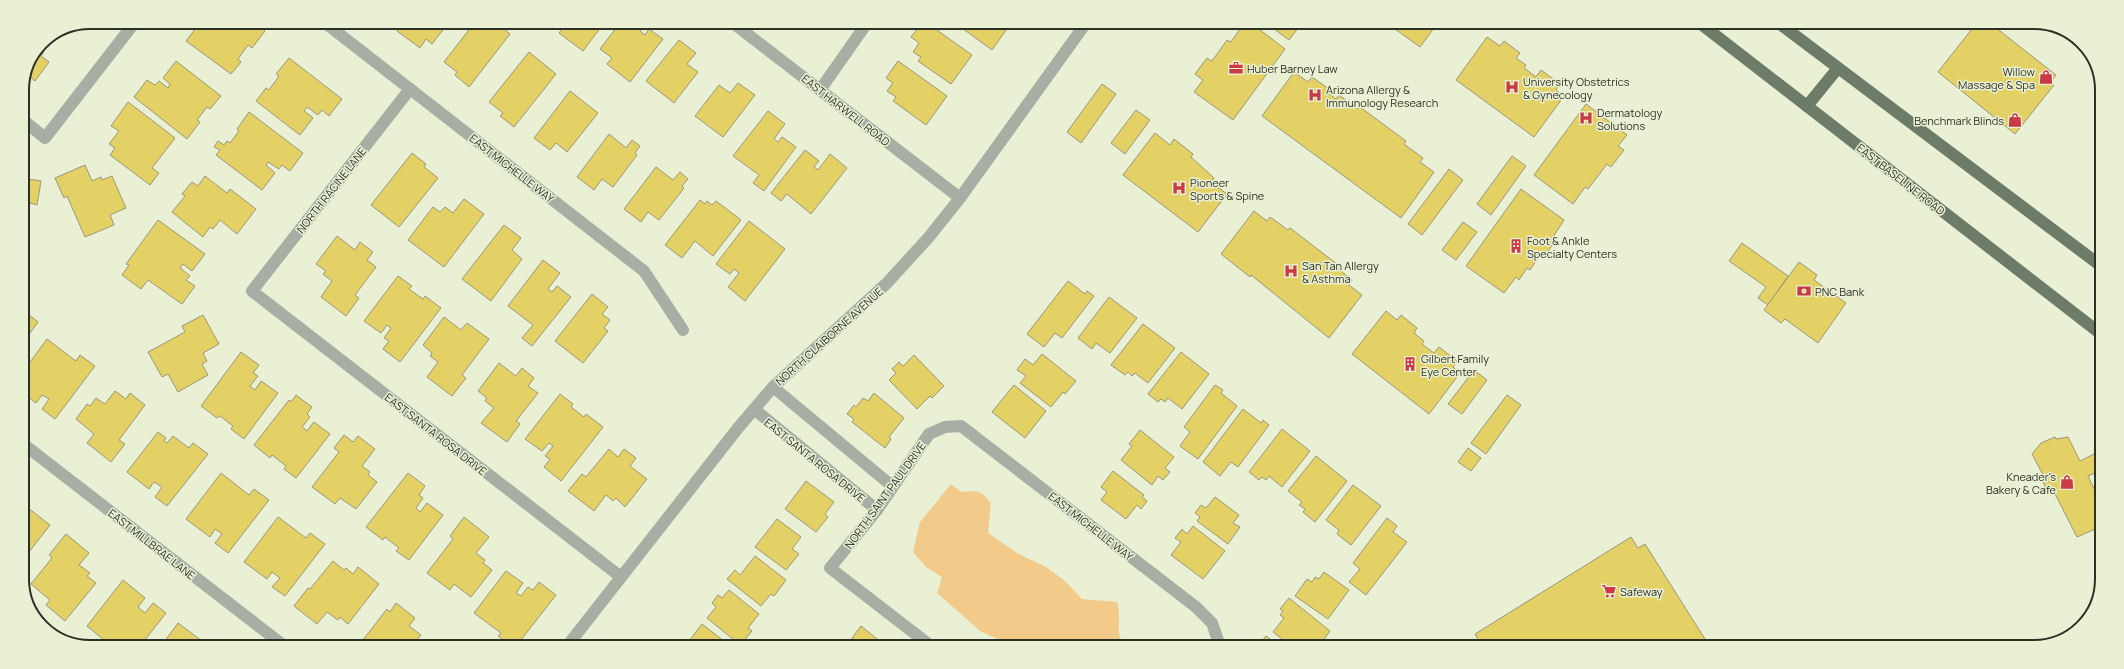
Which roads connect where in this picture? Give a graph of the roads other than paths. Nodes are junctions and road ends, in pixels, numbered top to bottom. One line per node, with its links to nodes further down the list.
1 (130, 29): 12 (street)
2 (333, 29): 9 (street, EAST MICHELLE WAY)
3 (741, 29): 10 (street, EAST HARWELL ROAD)
4 (864, 29): 10 (street)
5 (1082, 29): 13 (street, NORTH CLAIBORNE AVENUE)
6 (1708, 29): 11 (main road, EAST BASELINE ROAD)
7 (1787, 29): 8 (main road)
8 (1838, 68): 11 (main road); 14 (main road)
9 (410, 89): 15 (street, NORTH RACINE LANE); 17 (street, EAST MICHELLE WAY)
10 (820, 90): 13 (street, EAST HARWELL ROAD)
11 (1808, 106): 16 (main road, EAST BASELINE ROAD)
12 (29, 125)
13 (960, 198): 18 (street, NORTH CLAIBORNE AVENUE)
14 (2095, 261)
15 (252, 291): 24 (street, EAST SANTA ROSA DRIVE)
16 (2095, 329)
17 (683, 330)
18 (773, 387): 19 (street, NORTH CLAIBORNE AVENUE); 22 (street)
19 (754, 409): 23 (street, EAST SANTA ROSA DRIVE); 24 (street, NORTH CLAIBORNE AVENUE)
20 (945, 427): 22 (street, NORTH SAINT PAUL DRIVE); 28 (street, EAST MICHELLE WAY)
21 (29, 448): 25 (street, EAST MILLBRAE LANE)
22 (892, 486): 23 (street, NORTH SAINT PAUL DRIVE)
23 (877, 510): 27 (street, NORTH SAINT PAUL DRIVE)
24 (621, 577): 26 (street, NORTH CLAIBORNE AVENUE)
25 (277, 640)
26 (572, 640)
27 (923, 640)
28 (1218, 640)

